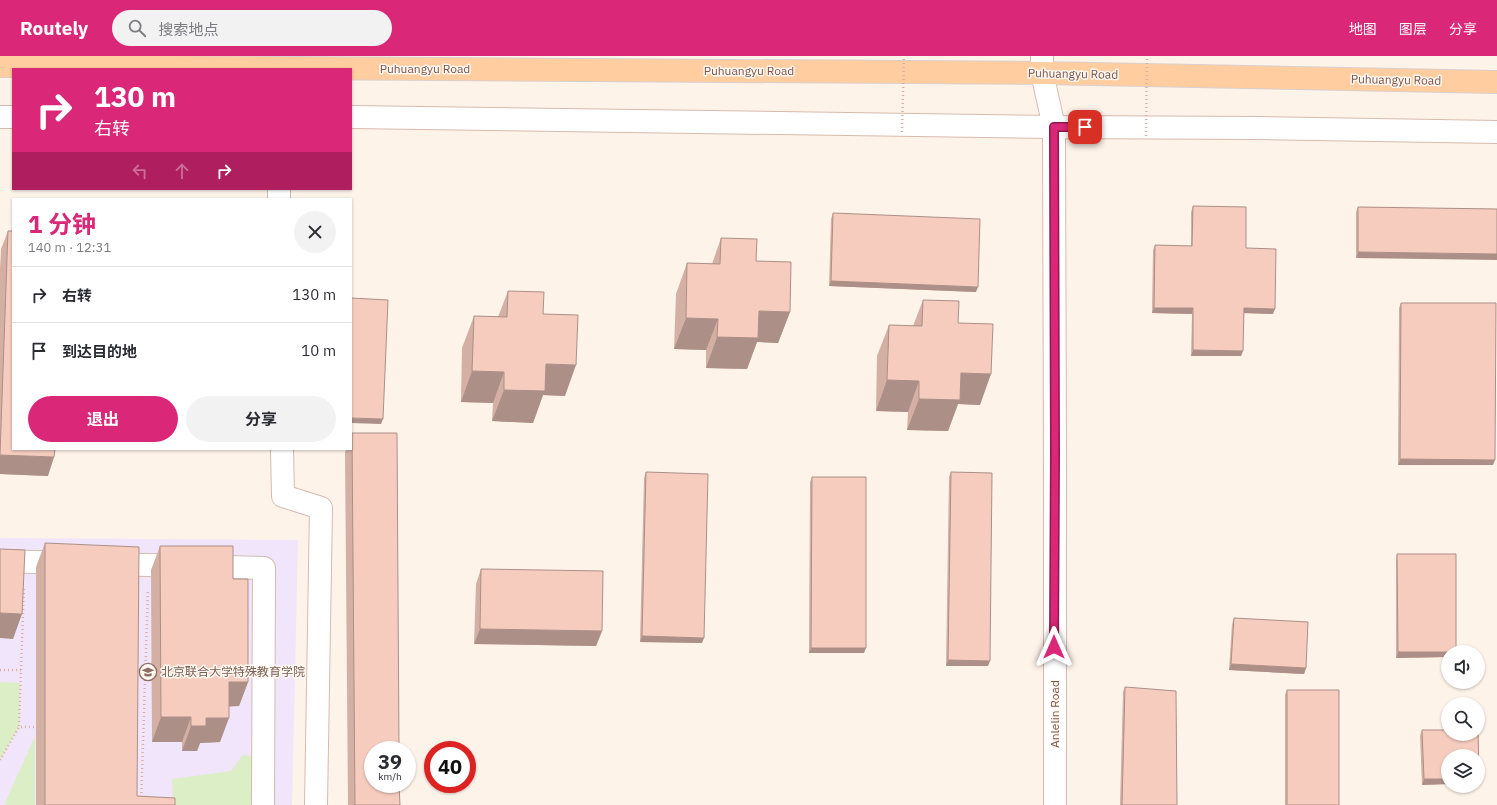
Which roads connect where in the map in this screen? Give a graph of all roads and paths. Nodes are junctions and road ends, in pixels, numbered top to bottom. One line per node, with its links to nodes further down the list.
1 (904, 56): 10 (path, bridge)
2 (1147, 56): 12 (path, bridge)
3 (1039, 62): 4 (main road, Puhuangyu Road); 5 (main road, Puhuangyu Road); 9 (street, Anlelin Road)
4 (0, 66)
5 (1497, 82)
6 (0, 117): 7 (street)
7 (12, 117)
8 (352, 117): 9 (street)
9 (1054, 127): 11 (street); 27 (street, Anlelin Road)
10 (902, 132)
11 (1497, 132)
12 (1146, 136)
13 (282, 450): 26 (street)
14 (0, 561): 15 (street)
15 (25, 562): 16 (street); 18 (path)
16 (148, 565): 22 (path); 25 (street)
17 (0, 670): 18 (path)
18 (21, 670): 19 (path)
19 (19, 727): 20 (path); 23 (path)
20 (35, 727)
21 (136, 727): 22 (path)
22 (144, 728): 24 (path)
23 (0, 760)
24 (141, 805)
25 (263, 805)
26 (316, 805)
27 (1055, 805)

